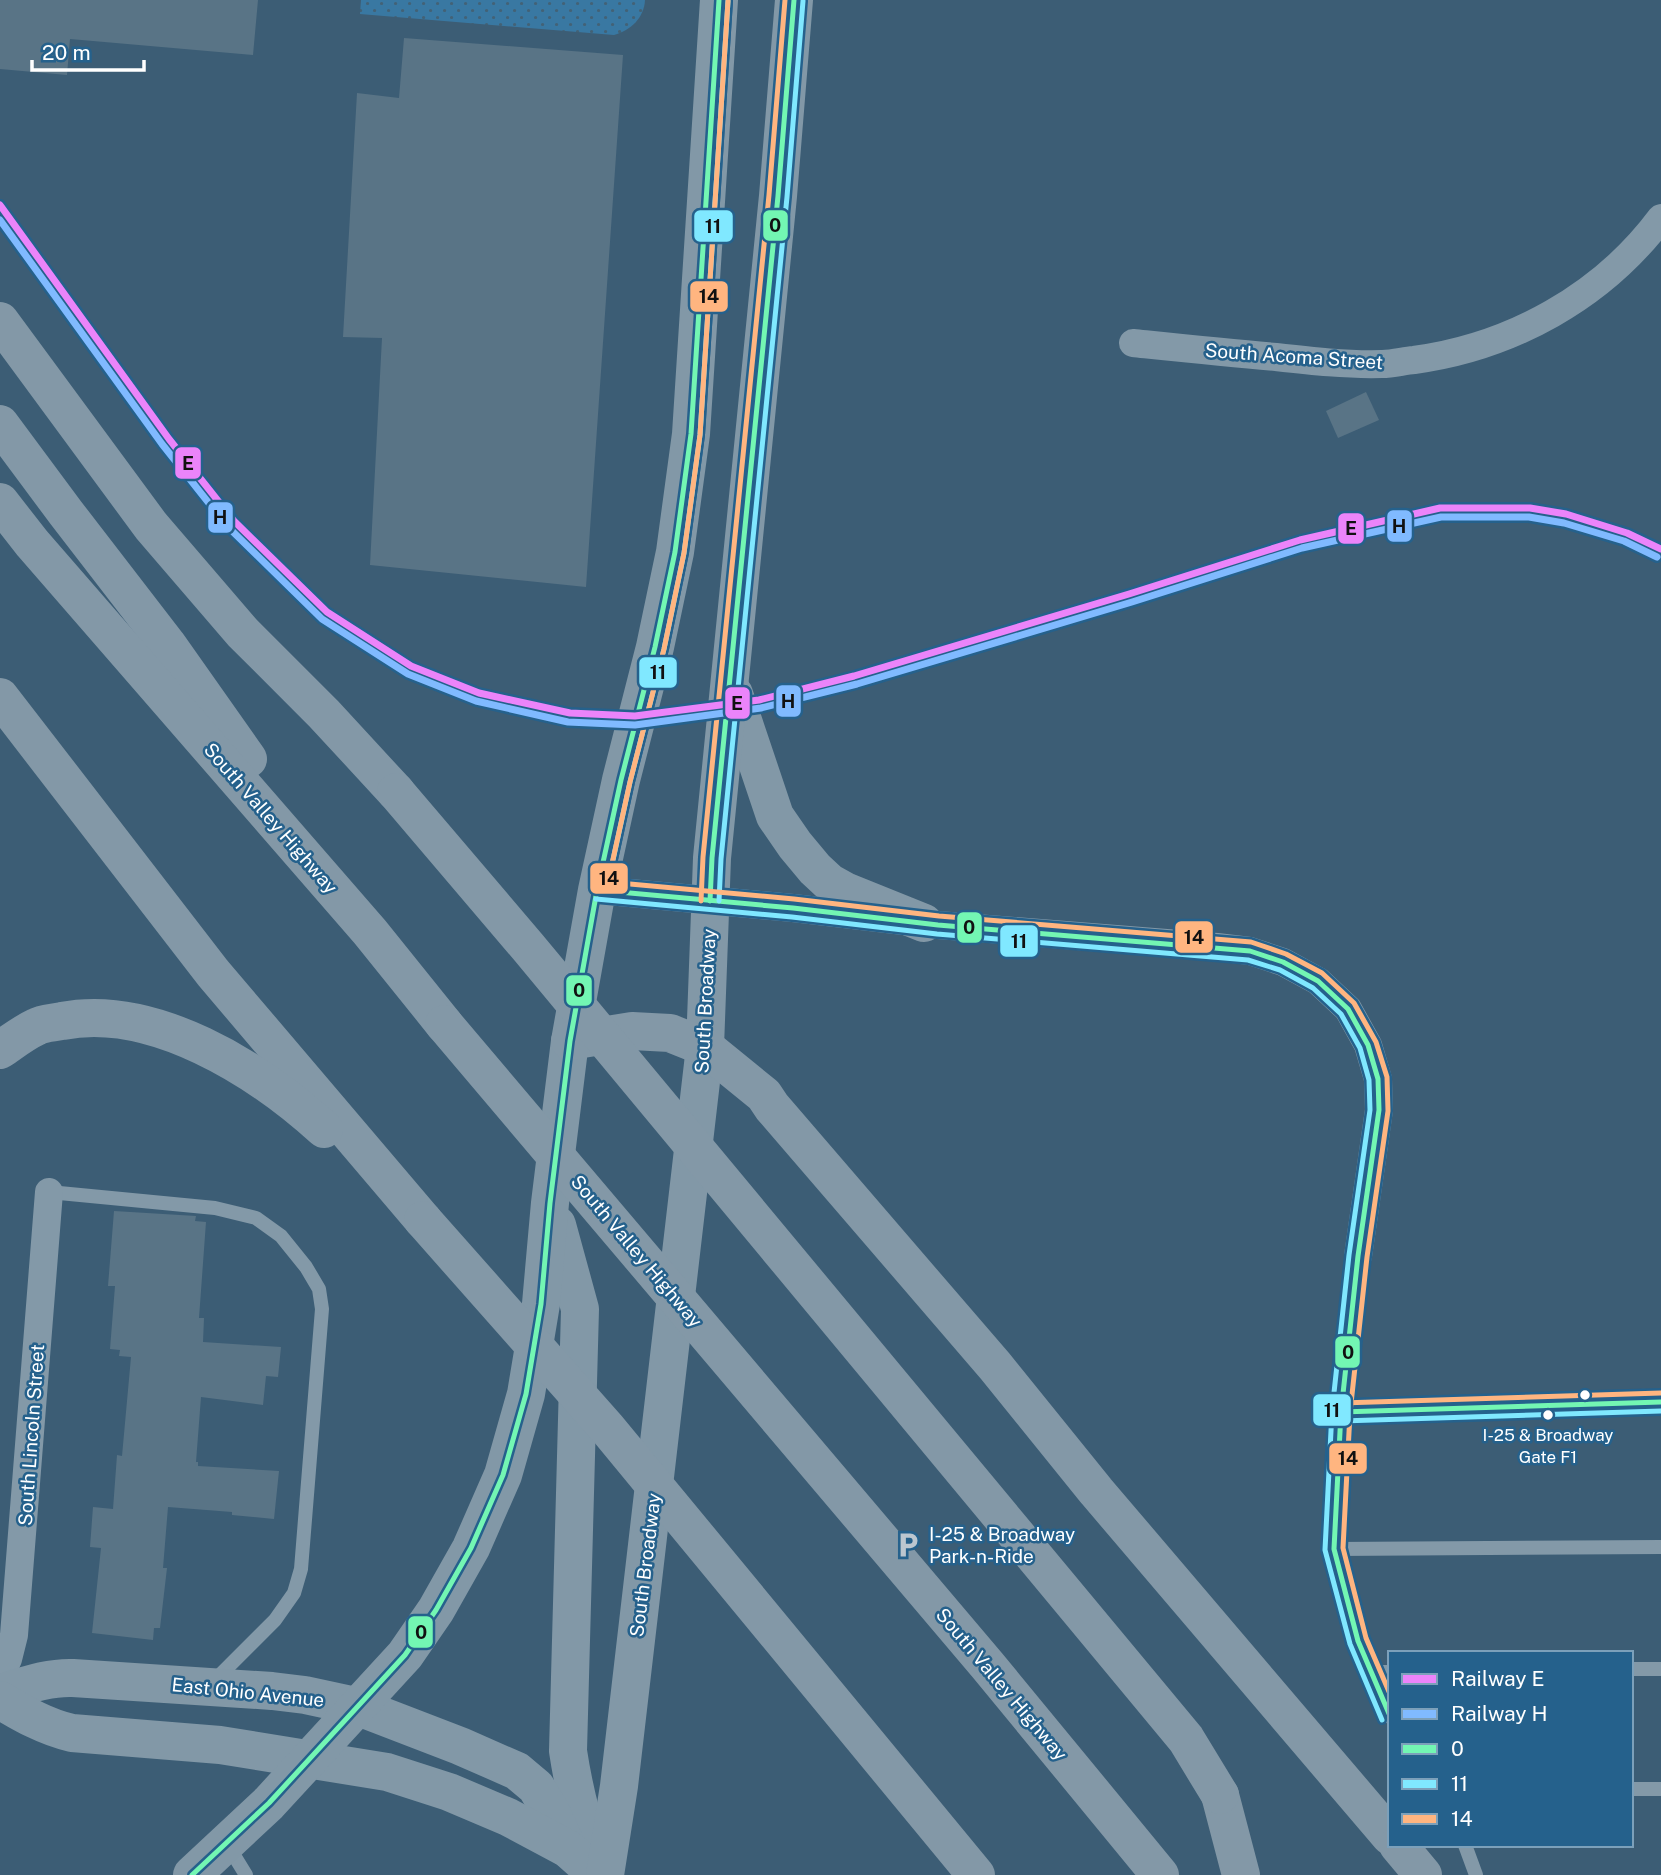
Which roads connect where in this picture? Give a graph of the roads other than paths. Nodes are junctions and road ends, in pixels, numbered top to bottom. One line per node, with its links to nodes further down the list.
1 (719, 0): 10 (main road)
2 (794, 0): 8 (main road, South Broadway)
3 (1661, 218): 5 (street, South Acoma Street)
4 (0, 321): 48 (highway, bridge)
5 (1133, 343)
6 (0, 424): 13 (highway)
7 (0, 502): 13 (highway, South Valley Highway)
8 (730, 682): 11 (main road, South Broadway); 12 (main road)
9 (0, 697): 19 (highway)
10 (597, 890): 11 (street); 14 (main road)
11 (710, 901): 12 (street); 15 (main road, South Broadway)
12 (924, 923): 20 (street)
13 (370, 932): 47 (highway, South Valley Highway, bridge)
14 (570, 1041): 15 (highway); 18 (main road)
15 (705, 1047): 38 (highway); 45 (main road, South Broadway)
16 (0, 1050): 19 (highway)
17 (50, 1192): 29 (street, South Lincoln Street); 30 (lane)
18 (550, 1203): 33 (main road); 45 (main road)
19 (424, 1220): 46 (highway, bridge)
20 (1358, 1256): 22 (lane)
21 (1661, 1402): 22 (lane)
22 (1341, 1412): 24 (lane)
23 (1661, 1547): 24 (lane)
24 (1335, 1549): 27 (lane)
25 (1633, 1669): 26 (lane)
26 (1661, 1669)
27 (1370, 1672): 28 (lane); 34 (lane)
28 (1388, 1672)
29 (0, 1676)
30 (209, 1687): 31 (main road, East Ohio Avenue); 33 (main road, East Ohio Avenue)
31 (0, 1693)
32 (0, 1700): 35 (main road, East Ohio Avenue)
33 (356, 1706): 35 (main road); 42 (main road, East Ohio Avenue)
34 (1388, 1712)
35 (310, 1759): 39 (main road); 42 (main road, East Ohio Avenue)
36 (1661, 1789): 37 (lane)
37 (1633, 1790)
38 (1388, 1834)
39 (226, 1842): 43 (main road); 44 (lane)
40 (1400, 1847): 49 (highway)
41 (1466, 1847): 50 (lane)
42 (568, 1849): 45 (main road, East Ohio Avenue)
43 (192, 1875)
44 (246, 1875)
45 (601, 1875)
46 (976, 1875)
47 (1160, 1875)
48 (1241, 1875)
49 (1423, 1875)
50 (1476, 1875)

